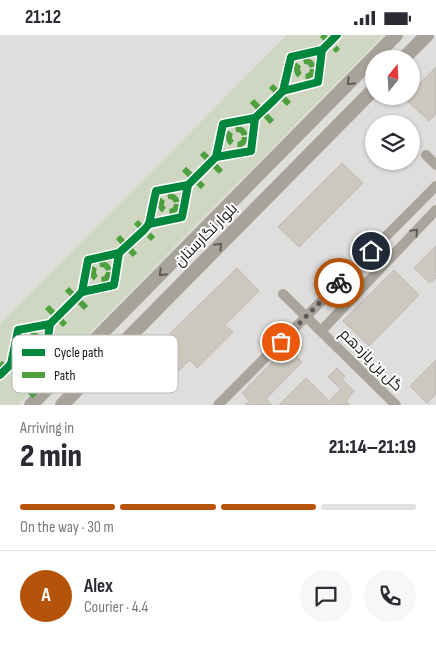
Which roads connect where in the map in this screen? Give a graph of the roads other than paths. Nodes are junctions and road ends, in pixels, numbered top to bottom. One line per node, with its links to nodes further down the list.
1 (396, 35): 12 (street, بلوار نگارستان, one-way to 12)
2 (427, 35): 3 (street)
3 (412, 50)
4 (365, 98): 13 (street, بلوار نگارستان, one-way to 4)
5 (426, 155): 6 (street)
6 (436, 165)
7 (436, 186): 10 (street)
8 (436, 210): 11 (street, one-way to 8)
9 (283, 294): 10 (street, گل بن یازدهم)
10 (306, 316): 11 (street, گل بن یازدهم); 18 (street)
11 (321, 331): 19 (street, گل بن یازدهم)
12 (100, 335)
13 (131, 335)
14 (43, 393): 16 (street, بلوار نگارستان, one-way to 16)
15 (74, 393): 17 (street, بلوار نگارستان, one-way to 15)
16 (31, 405)
17 (62, 405)
18 (218, 405)
19 (396, 405)

